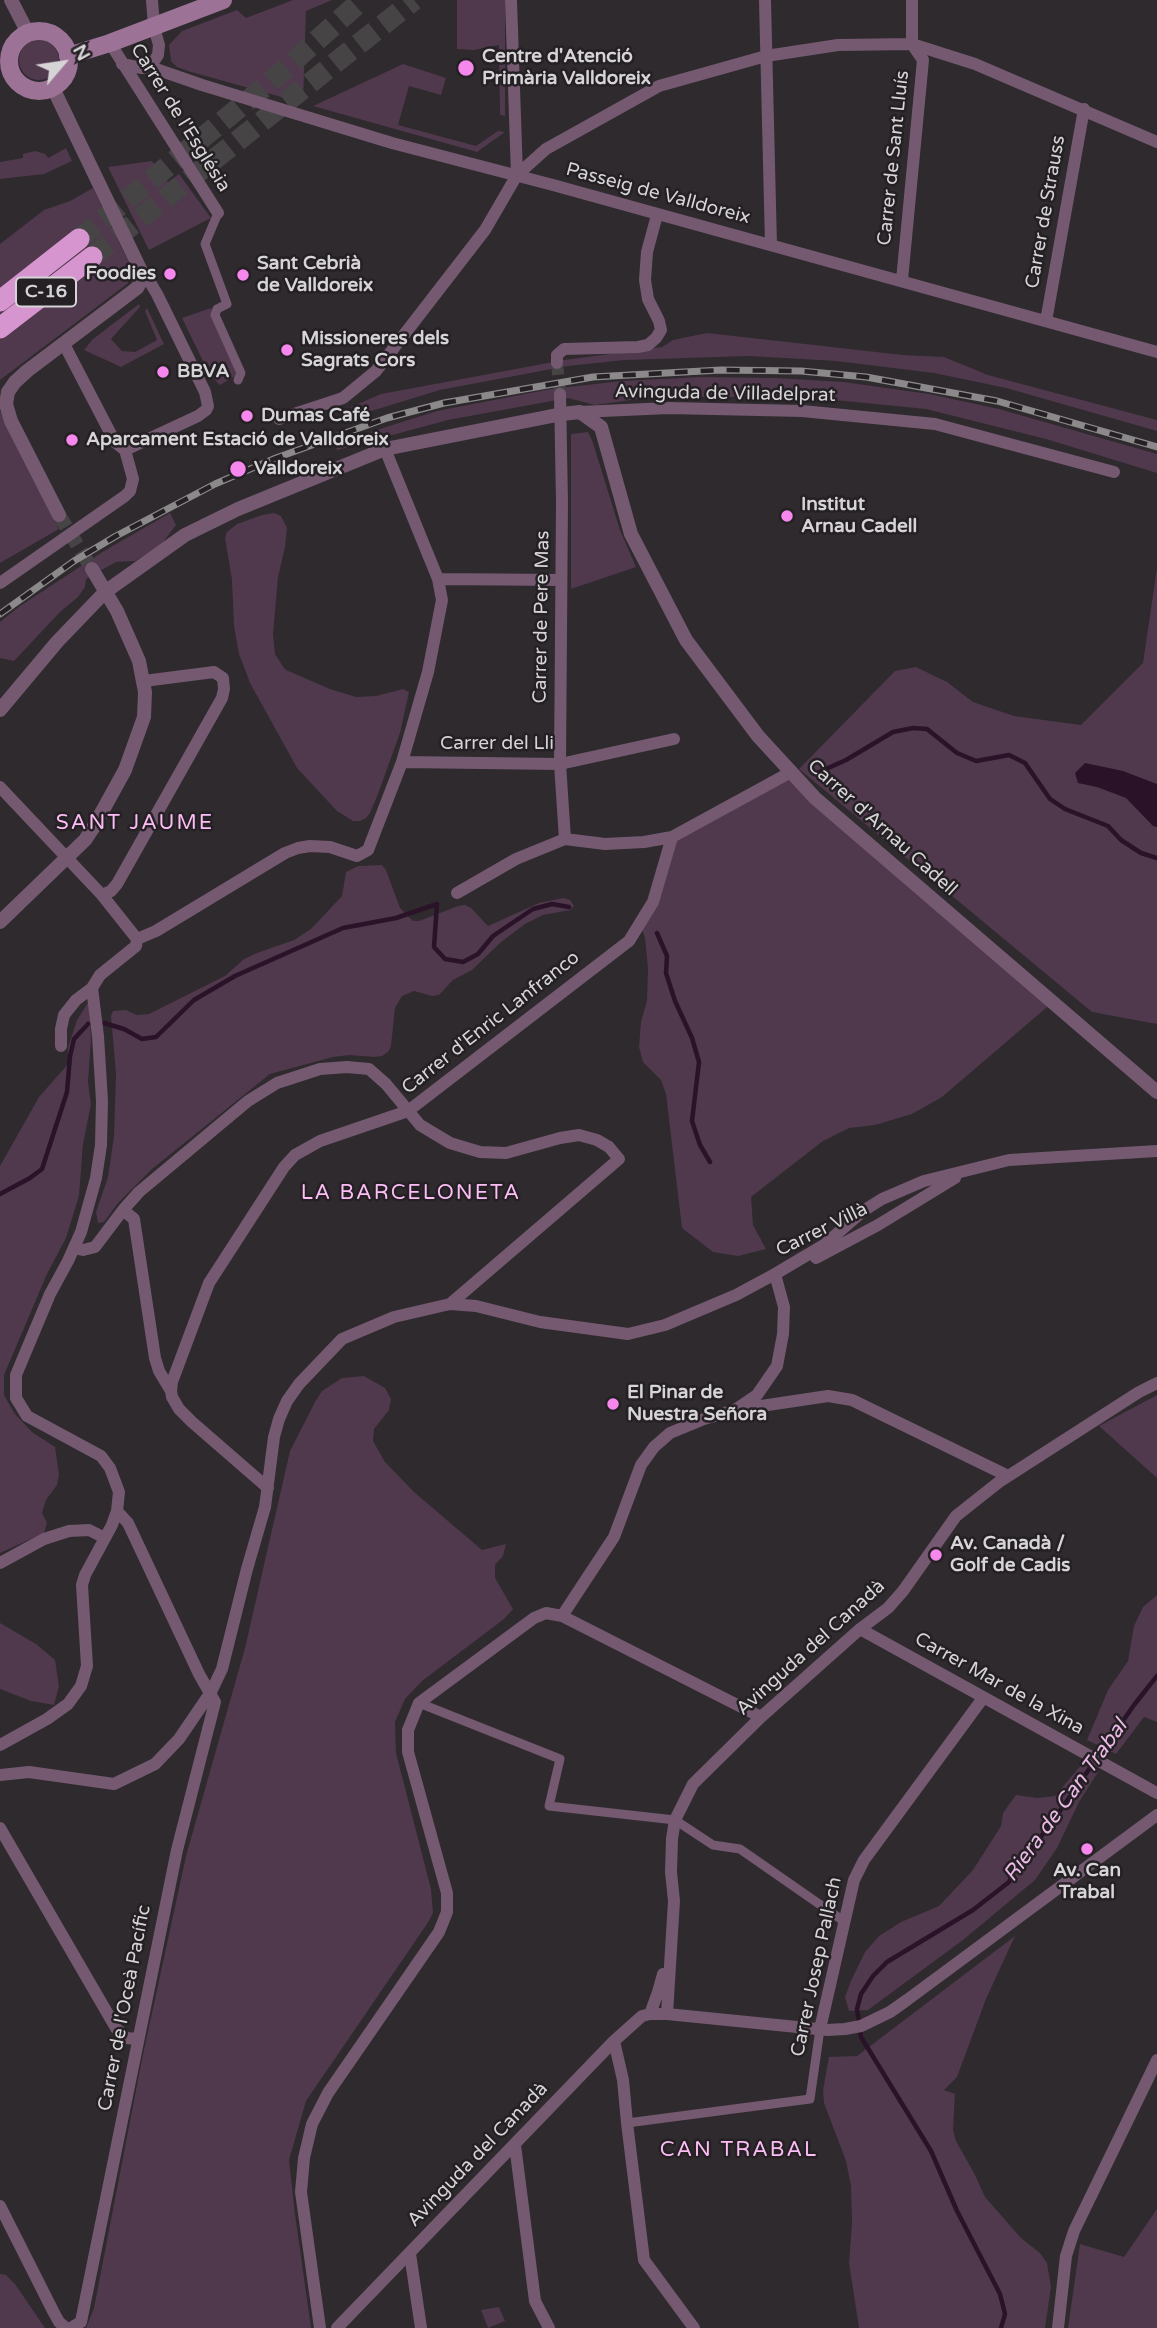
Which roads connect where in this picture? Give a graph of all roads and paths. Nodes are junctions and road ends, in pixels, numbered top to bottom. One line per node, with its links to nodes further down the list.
1 (11, 0): 8 (street)
2 (152, 0): 7 (street)
3 (223, 0): 7 (main road)
4 (511, 0): 20 (street)
5 (765, 0): 13 (street)
6 (912, 0): 10 (street, Carrer de Sant Lluís)
7 (154, 27): 9 (main road); 15 (street)
8 (28, 33): 11 (main road); 12 (main road)
9 (110, 43): 12 (main road); 14 (street, Carrer de l'Església)
10 (912, 44): 13 (street); 18 (street); 27 (street, Carrer de Sant Lluís)
11 (5, 55): 16 (main road)
12 (68, 56): 17 (main road)
13 (766, 57): 20 (street); 24 (street)
14 (122, 64): 15 (street, Passeig de Valldoreix); 21 (street, Carrer de l'Església)
15 (150, 66): 20 (street, Passeig de Valldoreix)
16 (6, 74): 17 (main road)
17 (53, 88): 26 (street)
18 (1084, 109): 19 (street); 29 (street, Carrer de Strauss)
19 (1157, 142)
20 (517, 175): 22 (street, Passeig de Valldoreix); 38 (street)
21 (218, 213): 34 (street)
22 (657, 215): 24 (street, Passeig de Valldoreix); 33 (street)
23 (79, 239): 28 (highway, C-16)
24 (771, 245): 27 (street, Passeig de Valldoreix)
25 (92, 257): 30 (highway, C-16)
26 (142, 277): 31 (street); 40 (street)
27 (902, 281): 29 (street, Passeig de Valldoreix)
28 (0, 301)
29 (1046, 321): 32 (street, Passeig de Valldoreix)
30 (0, 328)
31 (64, 344): 40 (street); 42 (street)
32 (1157, 352)
33 (557, 363)
34 (238, 380)
35 (560, 394): 37 (street, Carrer de Pere Mas)
36 (580, 412): 37 (street); 41 (street, Avinguda de Villadelprat); 53 (street, Carrer d'Arnau Cadell)
37 (562, 414): 39 (street); 45 (street, Carrer de Pere Mas)
38 (279, 419)
39 (385, 449): 44 (street); 47 (street)
40 (125, 450): 46 (street)
41 (1114, 472)
42 (59, 515)
43 (92, 569): 47 (street)
44 (438, 579): 45 (street); 51 (street)
45 (561, 580): 52 (street, Carrer de Pere Mas)
46 (0, 583)
47 (105, 592): 48 (street); 49 (street)
48 (144, 681): 57 (street); 59 (street)
49 (0, 710)
50 (674, 739): 52 (street, Carrer del Lli)
51 (402, 762): 52 (street, Carrer del Lli); 61 (street)
52 (560, 764): 56 (street, Carrer de Pere Mas)
53 (791, 772): 55 (street); 64 (street, Carrer d'Arnau Cadell)
54 (0, 787): 57 (street)
55 (671, 838): 56 (street); 65 (street, Carrer d'Enric Lanfranco)
56 (565, 839): 58 (street)
57 (65, 858): 59 (street); 60 (street)
58 (457, 894)
59 (102, 895): 61 (street)
60 (0, 922)
61 (138, 939): 62 (street)
62 (92, 988): 63 (street); 69 (street)
63 (61, 1046)
64 (1157, 1092)
65 (408, 1111): 68 (street); 71 (street); 73 (street, Carrer d'Enric Lanfranco)
66 (1157, 1151): 67 (street, Carrer Villà)
67 (984, 1166): 70 (street, Carrer Villà); 70 (street, Carrer Villà)
68 (123, 1210): 69 (street); 73 (street)
69 (74, 1248): 77 (street)
70 (775, 1273): 71 (street); 74 (street)
71 (450, 1304): 76 (street)
72 (1157, 1383): 75 (street, Avinguda del Canadà)
73 (171, 1391): 76 (street)
74 (735, 1410): 75 (street); 80 (street)
75 (1009, 1476): 81 (street, Avinguda del Canadà)
76 (268, 1488): 82 (street)
77 (117, 1511): 78 (street); 82 (street)
78 (105, 1538): 79 (street); 86 (street)
79 (0, 1563)
80 (562, 1616): 84 (street); 85 (street)
81 (860, 1629): 83 (street, Carrer Mar de la Xina); 85 (street, Avinguda del Canadà)
82 (211, 1692): 87 (street); 97 (street, Carrer de l'Oceà Pacífic)
83 (983, 1698): 88 (street, Carrer Mar de la Xina); 93 (street, Carrer Josep Pallach)
84 (419, 1703): 90 (street); 105 (street)
85 (761, 1717): 90 (street, Avinguda del Canadà)
86 (0, 1745)
87 (0, 1776)
88 (1157, 1793)
89 (1157, 1815): 96 (street)
90 (675, 1820): 92 (street, Avinguda del Canadà); 93 (street)
91 (0, 1828): 97 (street)
92 (671, 1872): 94 (street, Avinguda del Canadà); 95 (street, Avinguda del Canadà)
93 (845, 1922): 96 (street, Carrer Josep Pallach)
94 (650, 2014): 95 (street); 98 (street, Avinguda del Canadà)
95 (667, 2014): 96 (street)
96 (820, 2029): 100 (street, Carrer Josep Pallach)
97 (138, 2039): 104 (street, Carrer de l'Oceà Pacífic)
98 (614, 2041): 100 (street); 101 (street, Avinguda del Canadà)
99 (1157, 2060): 110 (street)
100 (626, 2123): 109 (street)
101 (515, 2145): 103 (street, Avinguda del Canadà); 108 (street)
102 (0, 2206): 104 (street)
103 (410, 2254): 106 (street, Avinguda del Canadà); 107 (street)
104 (67, 2328)
105 (320, 2328)
106 (337, 2328)
107 (421, 2328)
108 (549, 2328)
109 (694, 2328)
110 (1058, 2328)

